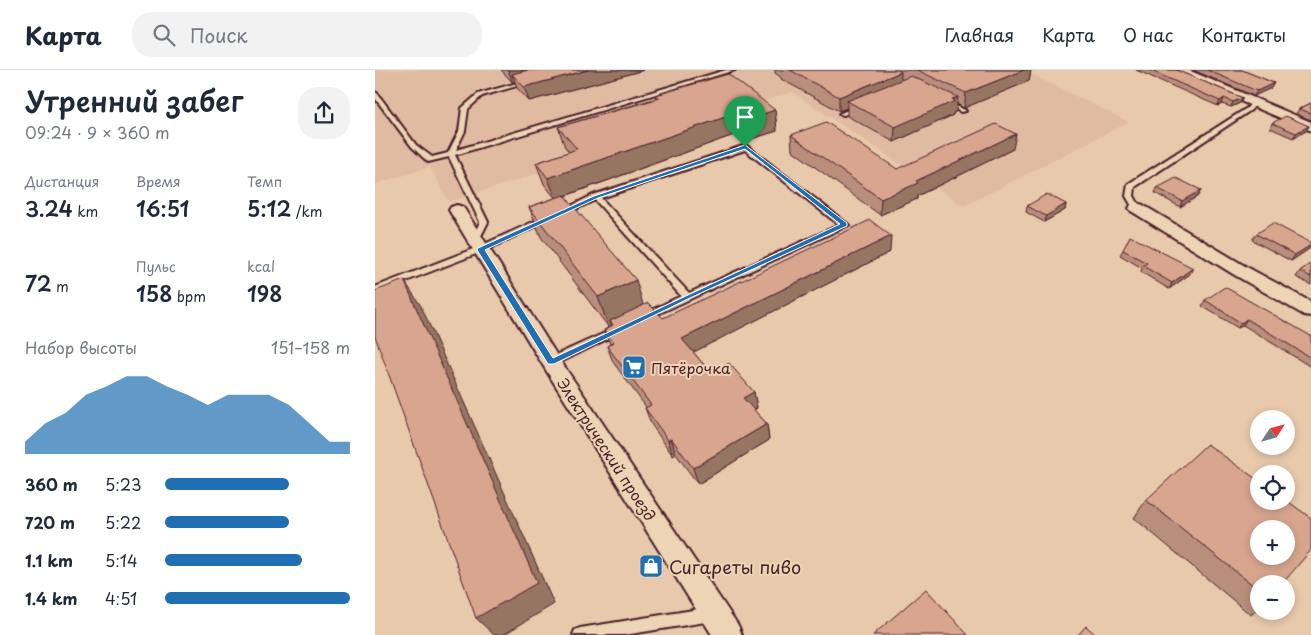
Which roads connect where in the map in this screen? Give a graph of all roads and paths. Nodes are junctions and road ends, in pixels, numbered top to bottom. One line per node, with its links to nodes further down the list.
1 (732, 70): 11 (lane)
2 (1178, 70): 7 (street)
3 (537, 80): 11 (lane)
4 (375, 94): 11 (lane)
5 (936, 99): 8 (lane)
6 (867, 103): 9 (lane)
7 (1254, 103): 10 (street); 13 (lane)
8 (963, 111)
9 (842, 114)
10 (1311, 127)
11 (451, 154): 15 (lane)
12 (596, 197): 15 (lane); 17 (lane); 17 (lane)
13 (1137, 208): 18 (street)
14 (457, 210): 15 (street, Электрический проезд)
15 (478, 245): 16 (lane); 19 (street, Электрический проезд)
16 (375, 290)
17 (687, 297): 19 (lane)
18 (1311, 310)
19 (551, 362): 20 (street, Электрический проезд)
20 (714, 614): 21 (lane); 22 (street, Электрический проезд)
21 (580, 635)
22 (728, 635)

